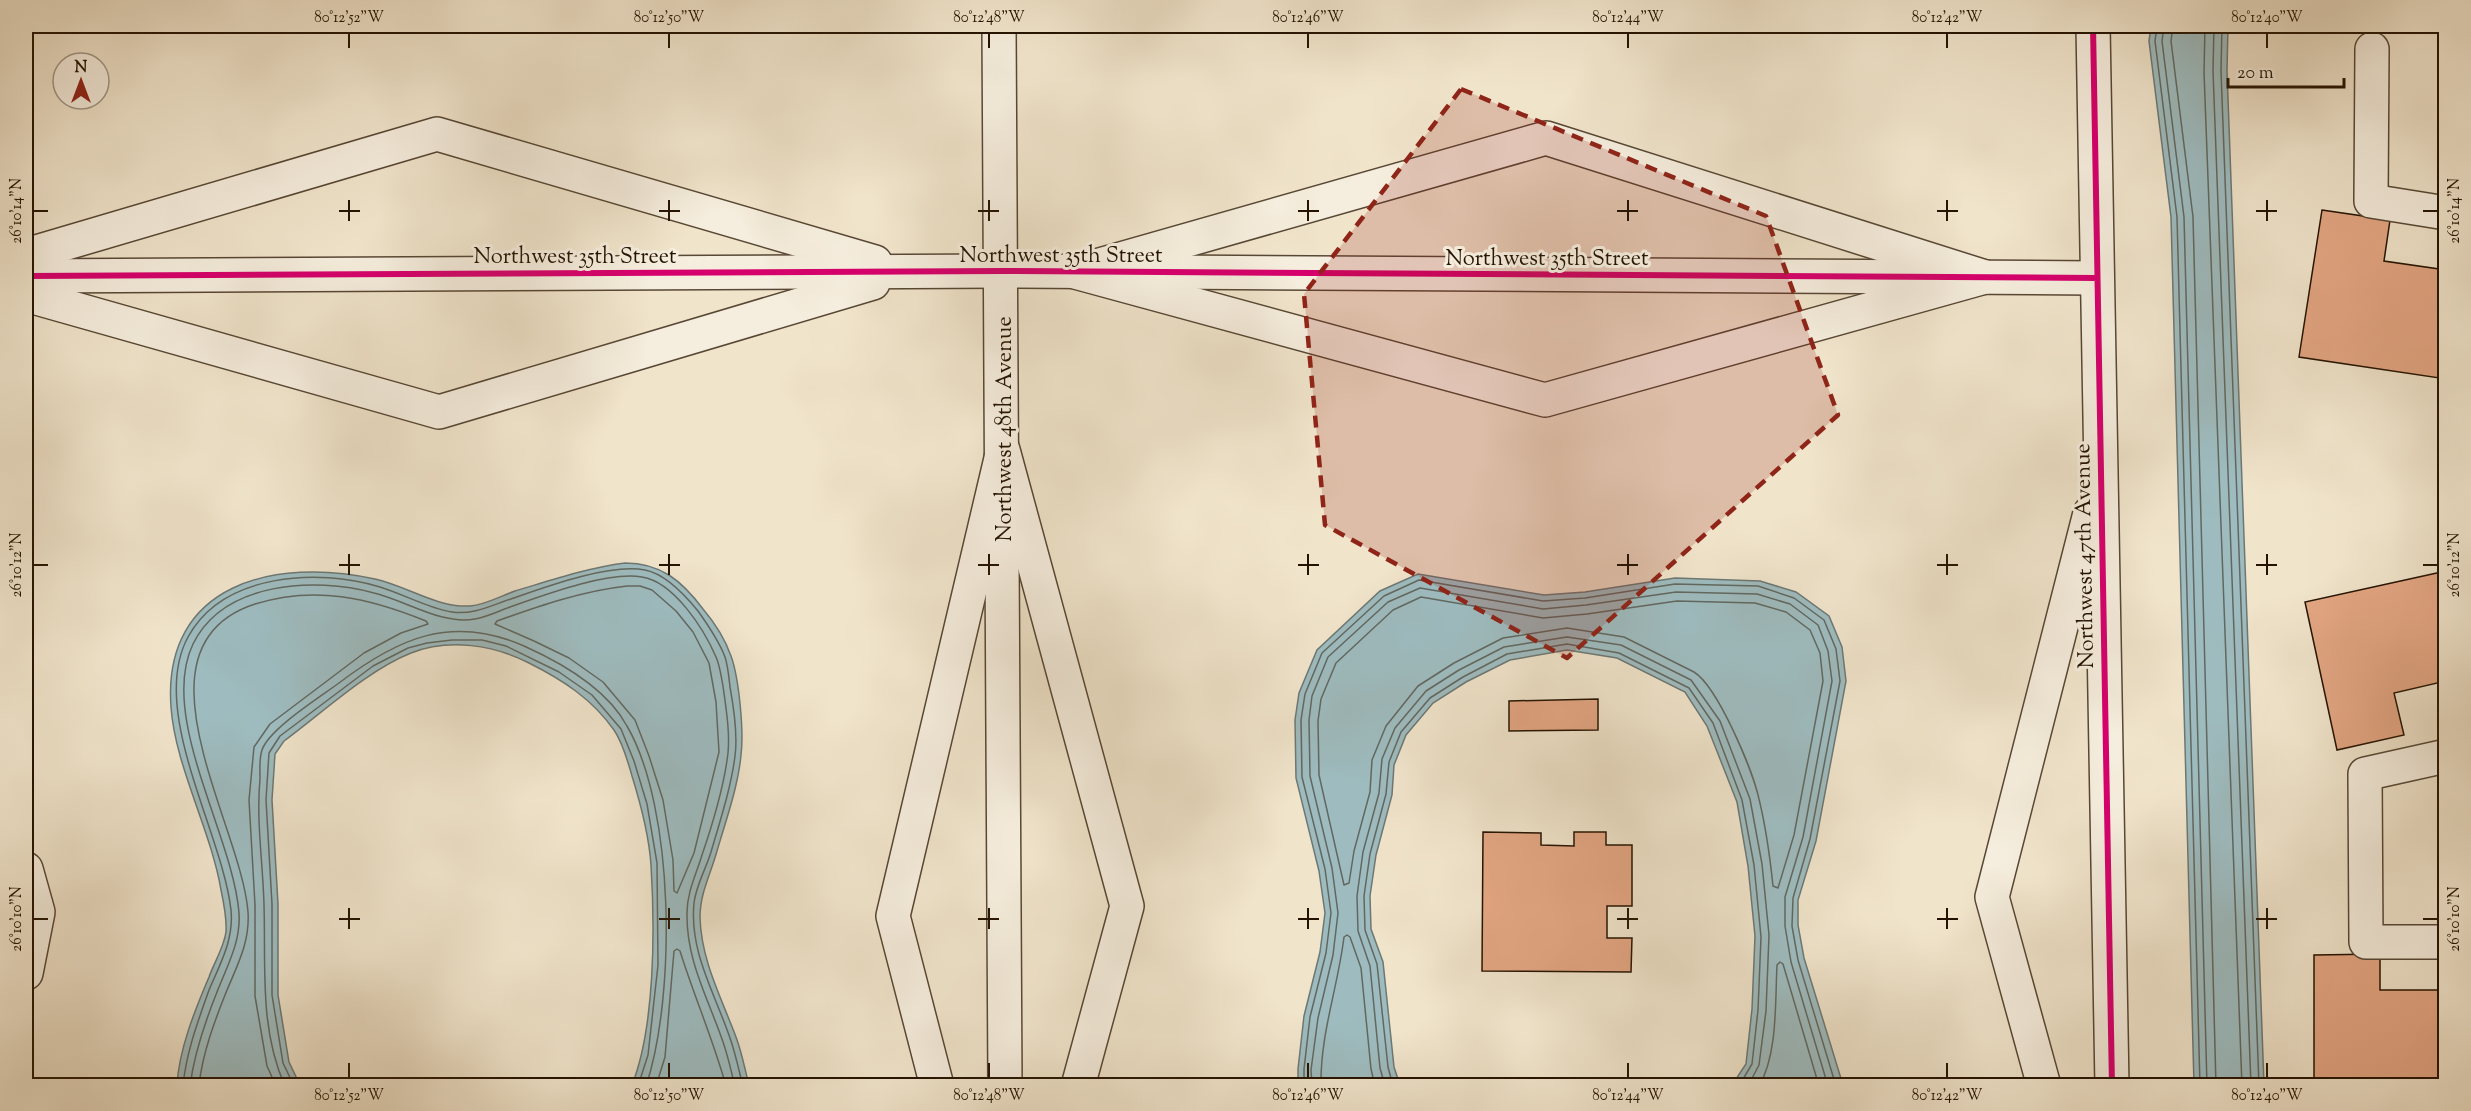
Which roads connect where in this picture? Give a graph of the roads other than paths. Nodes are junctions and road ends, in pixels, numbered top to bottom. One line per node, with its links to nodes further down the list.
1 (979, 26): 6 (street)
2 (999, 26): 6 (street, Northwest 48th Avenue)
3 (1015, 26): 6 (street)
4 (2091, 32): 14 (street, Northwest 47th Avenue)
5 (2372, 49): 7 (street)
6 (1000, 92): 10 (street, Northwest 48th Avenue)
7 (2445, 213)
8 (26, 255): 9 (street)
9 (909, 272): 10 (street, Northwest 35th Street); 12 (street, Northwest 35th Street); 15 (street)
10 (1002, 272): 11 (street, Northwest 35th Street); 16 (street, Northwest 48th Avenue)
11 (1075, 272): 13 (street, Northwest 35th Street); 13 (street); 13 (street)
12 (26, 276)
13 (1985, 277): 14 (street, Northwest 35th Street)
14 (2096, 278): 17 (street, Northwest 47th Avenue)
15 (26, 295)
16 (1002, 450): 22 (street); 23 (street, Northwest 48th Avenue); 24 (street)
17 (2100, 472): 25 (street); 26 (street, Northwest 47th Avenue)
18 (2445, 756): 20 (street)
19 (26, 869): 21 (street)
20 (2445, 942)
21 (26, 973)
22 (937, 1086)
23 (1005, 1086)
24 (1078, 1086)
25 (2044, 1086)
26 (2112, 1086)

